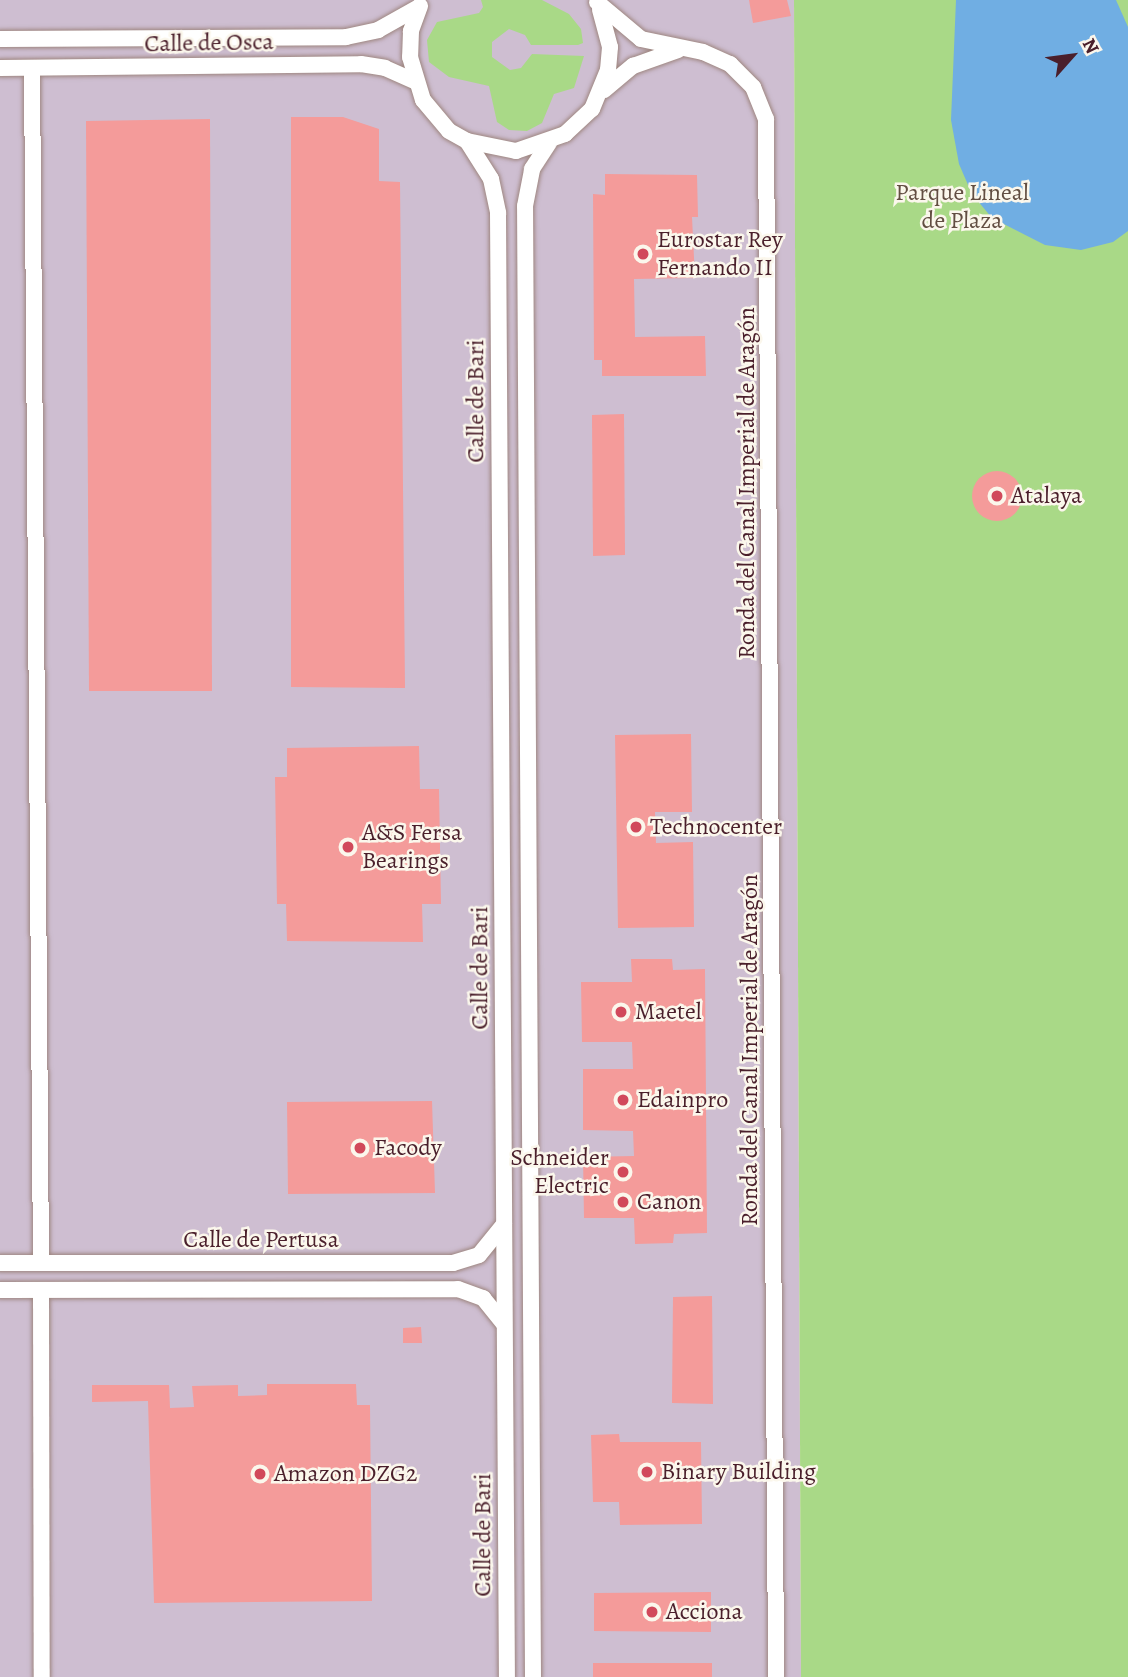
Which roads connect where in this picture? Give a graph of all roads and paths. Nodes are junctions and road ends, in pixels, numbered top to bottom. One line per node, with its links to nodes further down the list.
1 (597, 1): 4 (street, Ronda del Canal Imperial de Aragón); 8 (street)
2 (421, 4): 3 (street, Calle de Osca); 7 (street)
3 (0, 39)
4 (684, 49): 8 (street); 20 (street, Ronda del Canal Imperial de Aragón)
5 (0, 68): 6 (street, Calle de Osca)
6 (32, 68): 7 (street, Calle de Osca); 12 (street)
7 (414, 82): 9 (street)
8 (601, 93): 10 (street)
9 (467, 141): 10 (street); 11 (street, Calle de Bari)
10 (548, 143): 19 (street, Calle de Bari)
11 (504, 1224): 12 (street, Calle de Pertusa); 16 (street, Calle de Bari)
12 (41, 1262): 13 (street, Calle de Pertusa)
13 (0, 1263)
14 (0, 1290): 15 (street, Calle de Pertusa)
15 (41, 1290): 16 (street, Calle de Pertusa); 17 (street)
16 (505, 1325): 18 (street, Calle de Bari)
17 (42, 1677)
18 (507, 1677)
19 (533, 1677)
20 (776, 1677)

